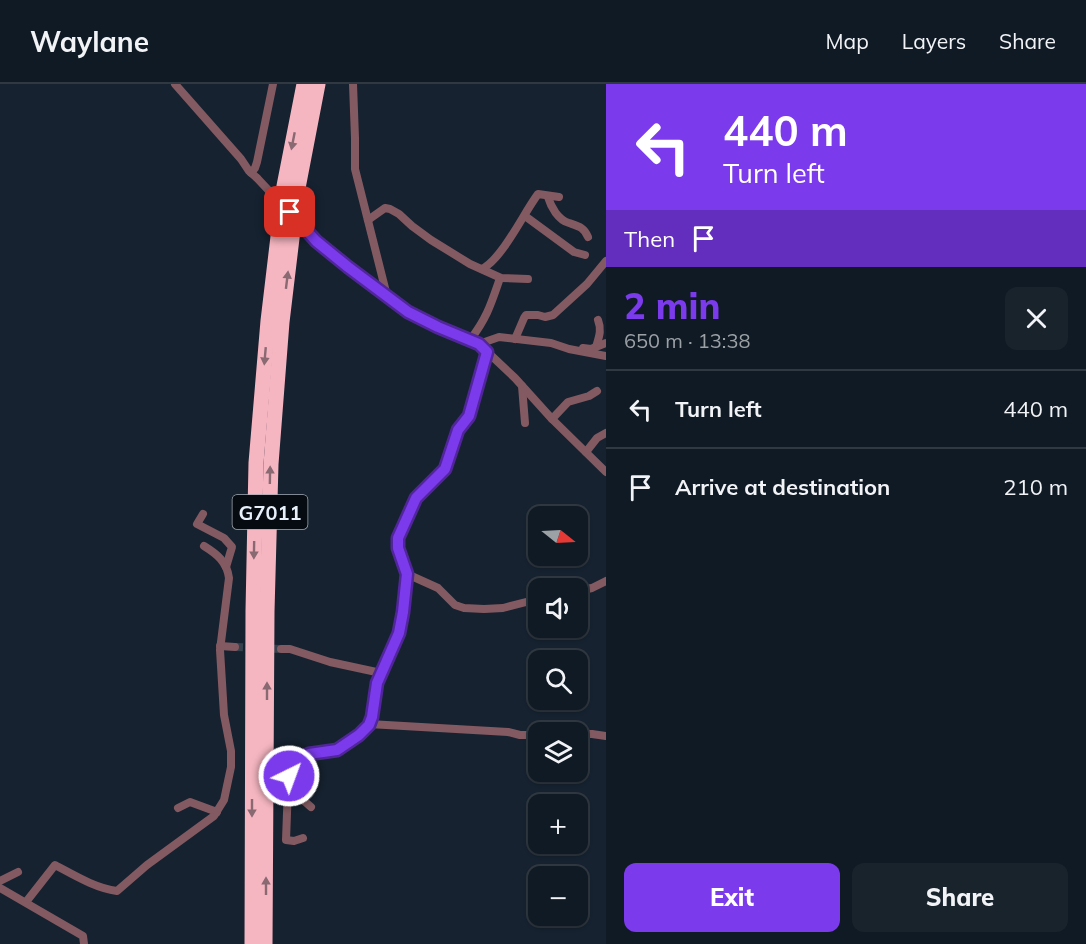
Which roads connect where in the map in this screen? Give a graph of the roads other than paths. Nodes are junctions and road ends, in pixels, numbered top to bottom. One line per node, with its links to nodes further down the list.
1 (175, 84): 6 (street)
2 (273, 84): 6 (street)
3 (304, 84): 60 (highway, G7011, one-way to 60)
4 (318, 84): 61 (highway, G7011, one-way to 4)
5 (353, 84): 10 (street)
6 (254, 176): 17 (street, bridge)
7 (548, 196): 8 (street); 9 (street); 11 (street)
8 (559, 197)
9 (525, 216): 12 (street); 14 (street)
10 (368, 220): 14 (street); 17 (street)
11 (588, 237)
12 (585, 255)
13 (606, 261): 19 (street)
14 (482, 269): 15 (street)
15 (500, 278): 16 (street); 20 (street)
16 (528, 279)
17 (387, 296): 20 (street)
18 (598, 320): 23 (street)
19 (515, 339): 20 (street); 22 (street)
20 (474, 342): 24 (street)
21 (606, 343): 23 (street)
22 (553, 344): 23 (street); 25 (street)
23 (596, 347)
24 (487, 352): 26 (street); 38 (street)
25 (606, 356)
26 (522, 386): 28 (street); 29 (street)
27 (597, 391): 28 (street)
28 (552, 419): 31 (street)
29 (525, 423)
30 (606, 433): 31 (street)
31 (585, 452): 32 (street)
32 (606, 472)
33 (203, 514): 36 (street)
34 (204, 546): 35 (street)
35 (217, 554): 36 (street); 37 (street)
36 (230, 556): 37 (street)
37 (226, 567): 42 (street)
38 (407, 574): 41 (street); 45 (street)
39 (606, 581): 40 (street)
40 (588, 589)
41 (528, 602)
42 (220, 646): 43 (street); 53 (street)
43 (236, 647)
44 (282, 649): 45 (street)
45 (381, 673): 46 (street)
46 (369, 724): 48 (street); 50 (street)
47 (588, 734): 49 (street)
48 (528, 735)
49 (606, 736)
50 (287, 792): 51 (street); 54 (street)
51 (311, 807)
52 (178, 808): 53 (street)
53 (217, 812): 58 (street)
54 (303, 838)
55 (18, 872): 56 (street)
56 (0, 881)
57 (0, 888): 58 (street)
58 (26, 902): 59 (street)
59 (84, 944)
60 (252, 944)
61 (265, 944)

